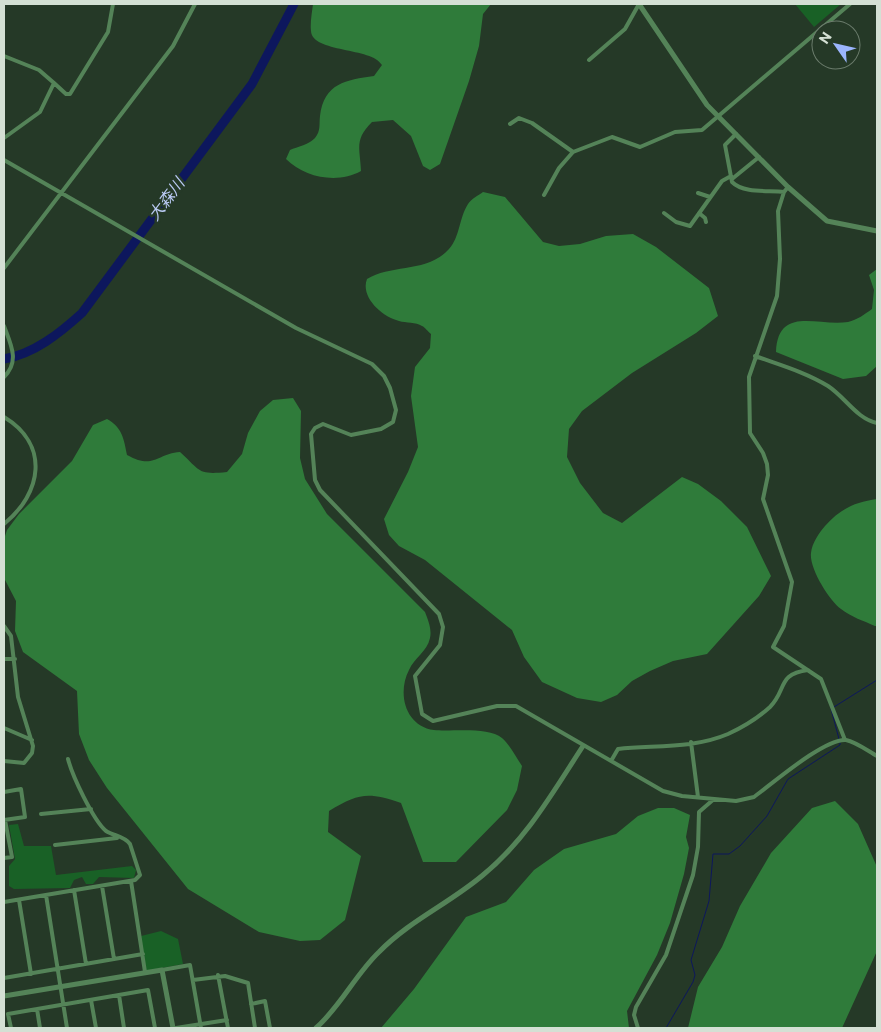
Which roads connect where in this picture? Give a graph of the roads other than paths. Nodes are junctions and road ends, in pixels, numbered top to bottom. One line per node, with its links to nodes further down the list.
1 (113, 4): 7 (street)
2 (195, 4): 17 (street)
3 (639, 4): 6 (street); 8 (street)
4 (850, 4): 8 (street)
5 (4, 56): 7 (street)
6 (589, 60)
7 (54, 83): 11 (street)
8 (718, 116): 10 (street); 12 (street)
9 (510, 124): 12 (street)
10 (736, 134): 13 (street); 15 (street)
11 (4, 138)
12 (573, 152): 19 (street)
13 (759, 157): 15 (street); 16 (street)
14 (4, 160): 17 (street)
15 (731, 178): 16 (street); 20 (street)
16 (786, 190): 24 (street); 27 (street)
17 (60, 192): 25 (street); 40 (street)
18 (698, 193): 20 (street)
19 (544, 195)
20 (710, 197): 22 (street)
21 (664, 213): 22 (street)
22 (699, 213): 23 (street)
23 (706, 222)
24 (877, 231)
25 (4, 268)
26 (4, 326): 28 (street)
27 (756, 356): 30 (street); 35 (street)
28 (4, 377)
29 (4, 417): 31 (street)
30 (877, 423)
31 (4, 524)
32 (4, 626): 34 (street)
33 (4, 659): 34 (street)
34 (15, 659): 37 (street)
35 (808, 670): 38 (street); 39 (street)
36 (4, 728): 37 (street)
37 (32, 740): 43 (street)
38 (846, 740): 41 (street); 47 (street)
39 (691, 742): 44 (street); 46 (street)
40 (583, 746): 44 (street); 89 (street)
41 (877, 756)
42 (68, 759): 48 (street)
43 (4, 761)
44 (610, 761): 46 (street)
45 (4, 792): 50 (street)
46 (698, 798): 47 (street)
47 (714, 799): 90 (street)
48 (90, 809): 49 (street); 51 (street)
49 (41, 814)
50 (4, 820): 53 (street)
51 (119, 838): 52 (street); 54 (street)
52 (55, 845)
53 (4, 858)
54 (131, 881): 55 (street); 60 (street)
55 (102, 886): 56 (street); 61 (street)
56 (74, 890): 57 (street); 62 (street)
57 (46, 895): 58 (street); 63 (street)
58 (18, 900): 59 (street); 66 (street)
59 (4, 902)
60 (143, 954): 61 (street); 65 (street)
61 (114, 959): 62 (street)
62 (86, 964): 63 (street)
63 (58, 969): 66 (street); 70 (street)
64 (162, 970): 65 (street); 69 (street); 85 (street)
65 (145, 972): 70 (street)
66 (30, 974): 68 (street)
67 (218, 975): 69 (street); 75 (street); 77 (street)
68 (4, 978)
69 (193, 980): 78 (street)
70 (61, 986): 72 (street); 74 (street)
71 (119, 995): 73 (street); 83 (street); 84 (street)
72 (4, 996)
73 (91, 1000): 74 (street); 82 (street)
74 (64, 1004): 76 (street); 81 (street)
75 (252, 1004): 87 (street); 88 (street)
76 (37, 1009): 79 (street); 80 (street)
77 (227, 1020): 78 (street); 86 (street)
78 (201, 1026): 85 (street)
79 (11, 1028)
80 (40, 1028)
81 (68, 1028)
82 (96, 1028)
83 (124, 1028)
84 (155, 1028)
85 (174, 1028)
86 (228, 1028)
87 (255, 1028)
88 (270, 1028)
89 (316, 1028)
90 (638, 1028)

